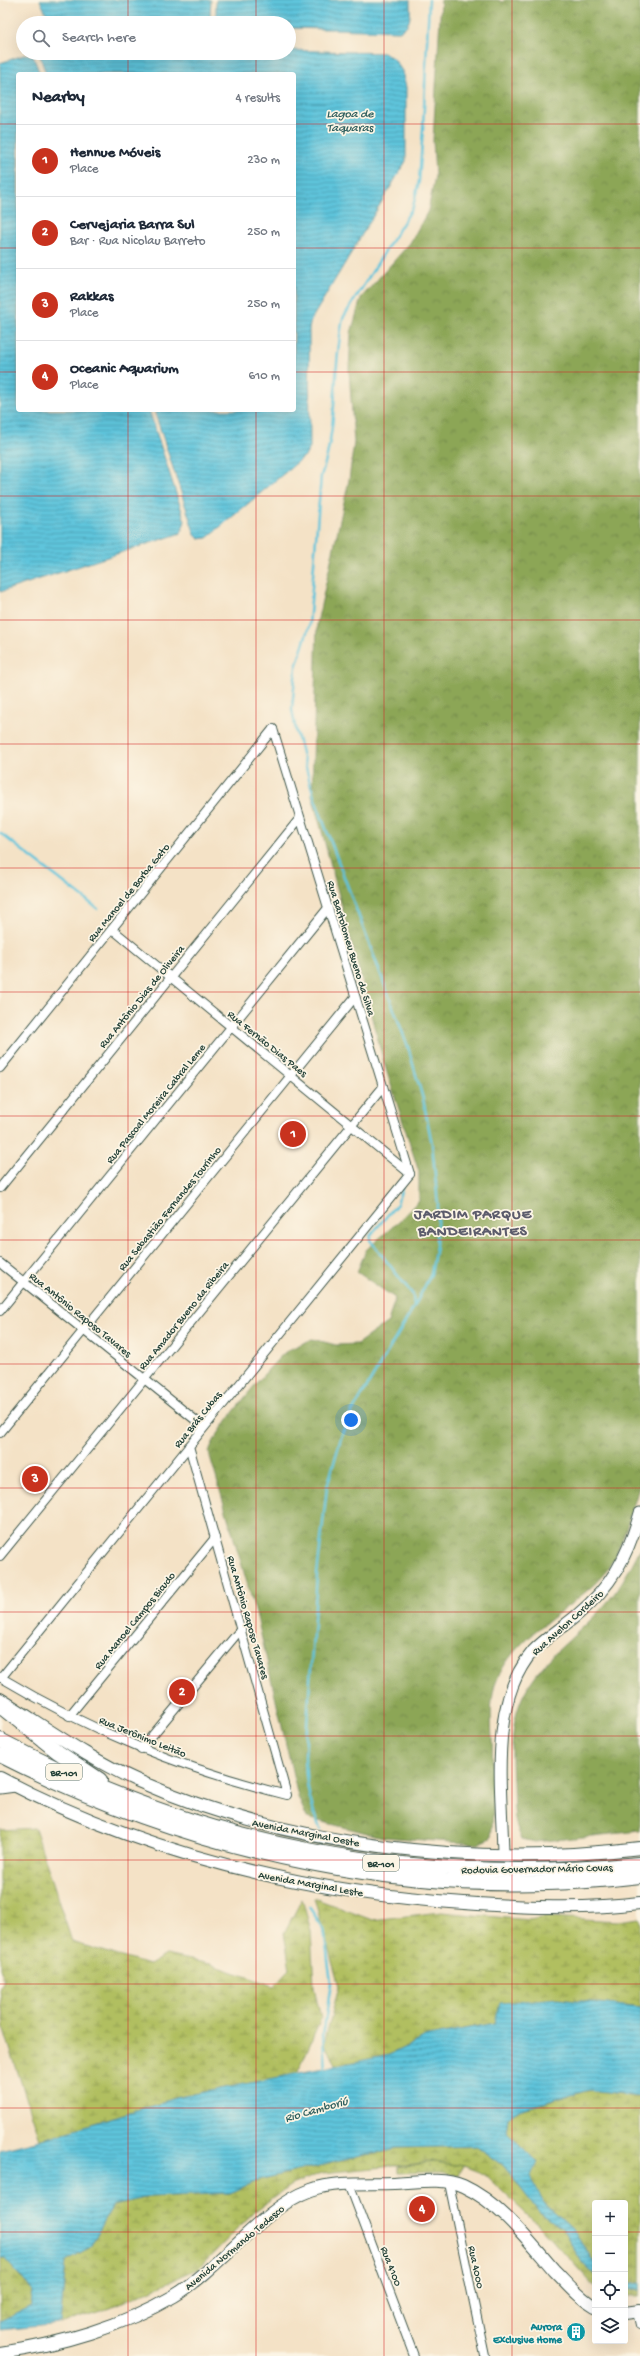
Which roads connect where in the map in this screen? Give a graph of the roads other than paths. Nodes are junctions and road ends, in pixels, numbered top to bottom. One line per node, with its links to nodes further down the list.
1 (272, 729): 2 (street, Rua Bartolomeu Bueno da Silva); 4 (street, Rua Manoel de Borba Gato)
2 (300, 818): 3 (street, Rua Bartolomeu Bueno da Silva); 5 (street, Rua Antônio Dias de Oliveira)
3 (328, 908): 6 (street, Rua Bartolomeu Bueno da Silva); 7 (street, Rua Pascoal Moreira Cabral Leme)
4 (112, 929): 5 (street, Rua Fernão Dias Paes); 8 (street, Rua Manoel de Borba Gato)
5 (171, 977): 7 (street, Rua Fernão Dias Paes); 13 (street, Rua Antônio Dias de Oliveira)
6 (355, 997): 9 (street, Rua Sebastião Fernandes Tourinho); 10 (street, Rua Bartolomeu Bueno da Silva)
7 (231, 1027): 9 (street, Rua Fernão Dias Paes); 15 (street, Rua Pascoal Moreira Cabral Leme)
8 (0, 1068)
9 (290, 1076): 11 (street, Rua Fernão Dias Paes); 17 (street, Rua Sebastião Fernandes Tourinho)
10 (383, 1087): 11 (street, Rua Amador Bueno da Ribeira); 12 (street, Rua Bartolomeu Bueno da Silva)
11 (351, 1126): 12 (street, Rua Fernão Dias Paes); 18 (street, Rua Amador Bueno da Ribeira)
12 (410, 1174): 19 (street, Rua Brás Cubas)
13 (0, 1188)
14 (0, 1263): 15 (street, Rua Antônio Raposo Tavares)
15 (24, 1282): 16 (street, Rua Pascoal Moreira Cabral Leme); 17 (street, Rua Antônio Raposo Tavares)
16 (0, 1311)
17 (84, 1330): 18 (street, Rua Antônio Raposo Tavares); 20 (street, Rua Sebastião Fernandes Tourinho)
18 (144, 1379): 19 (street, Rua Antônio Raposo Tavares); 24 (street, Rua Amador Bueno da Ribeira)
19 (204, 1427): 21 (street, Rua Brás Cubas)
20 (0, 1432)
21 (189, 1446): 23 (street, Rua Antônio Raposo Tavares); 26 (street, Rua Brás Cubas)
22 (640, 1513): 39 (street, Rua Avelon Cordeiro)
23 (215, 1538): 25 (street, Rua Antônio Raposo Tavares); 29 (street, Rua Manoel Campos Bicudo)
24 (0, 1556)
25 (241, 1629): 31 (street); 36 (street, Rua Antônio Raposo Tavares)
26 (0, 1678): 29 (street, Rua Jerônimo Leitão)
27 (0, 1699): 39 (main road, Avenida Marginal Oeste)
28 (0, 1706): 37 (highway)
29 (69, 1716): 31 (street, Rua Jerônimo Leitão)
30 (0, 1740): 37 (highway, Rodovia Governador Mário Covas / BR-101)
31 (141, 1749): 36 (street, Rua Jerônimo Leitão)
32 (0, 1755): 41 (highway, Rodovia Governador Mário Covas / BR-101)
33 (0, 1778): 34 (main road, Avenida Marginal Leste)
34 (15, 1786): 35 (street); 42 (main road, Avenida Marginal Leste)
35 (0, 1788)
36 (287, 1795)
37 (130, 1800): 40 (highway, Rodovia Governador Mário Covas / BR-101)
38 (640, 1848): 39 (main road, Avenida Marginal Oeste)
39 (503, 1854)
40 (640, 1864)
41 (640, 1876)
42 (640, 1903)
43 (449, 2183): 44 (main road, Avenida Normando Tedesco); 45 (main road, Avenida Normando Tedesco); 51 (street, Rua 4000)
44 (349, 2184): 49 (main road, Avenida Normando Tedesco); 50 (street, Rua 4100)
45 (592, 2305)
46 (639, 2311): 47 (main road); 48 (street)
47 (628, 2313)
48 (640, 2325)
49 (0, 2352)
50 (414, 2356)
51 (486, 2356)

